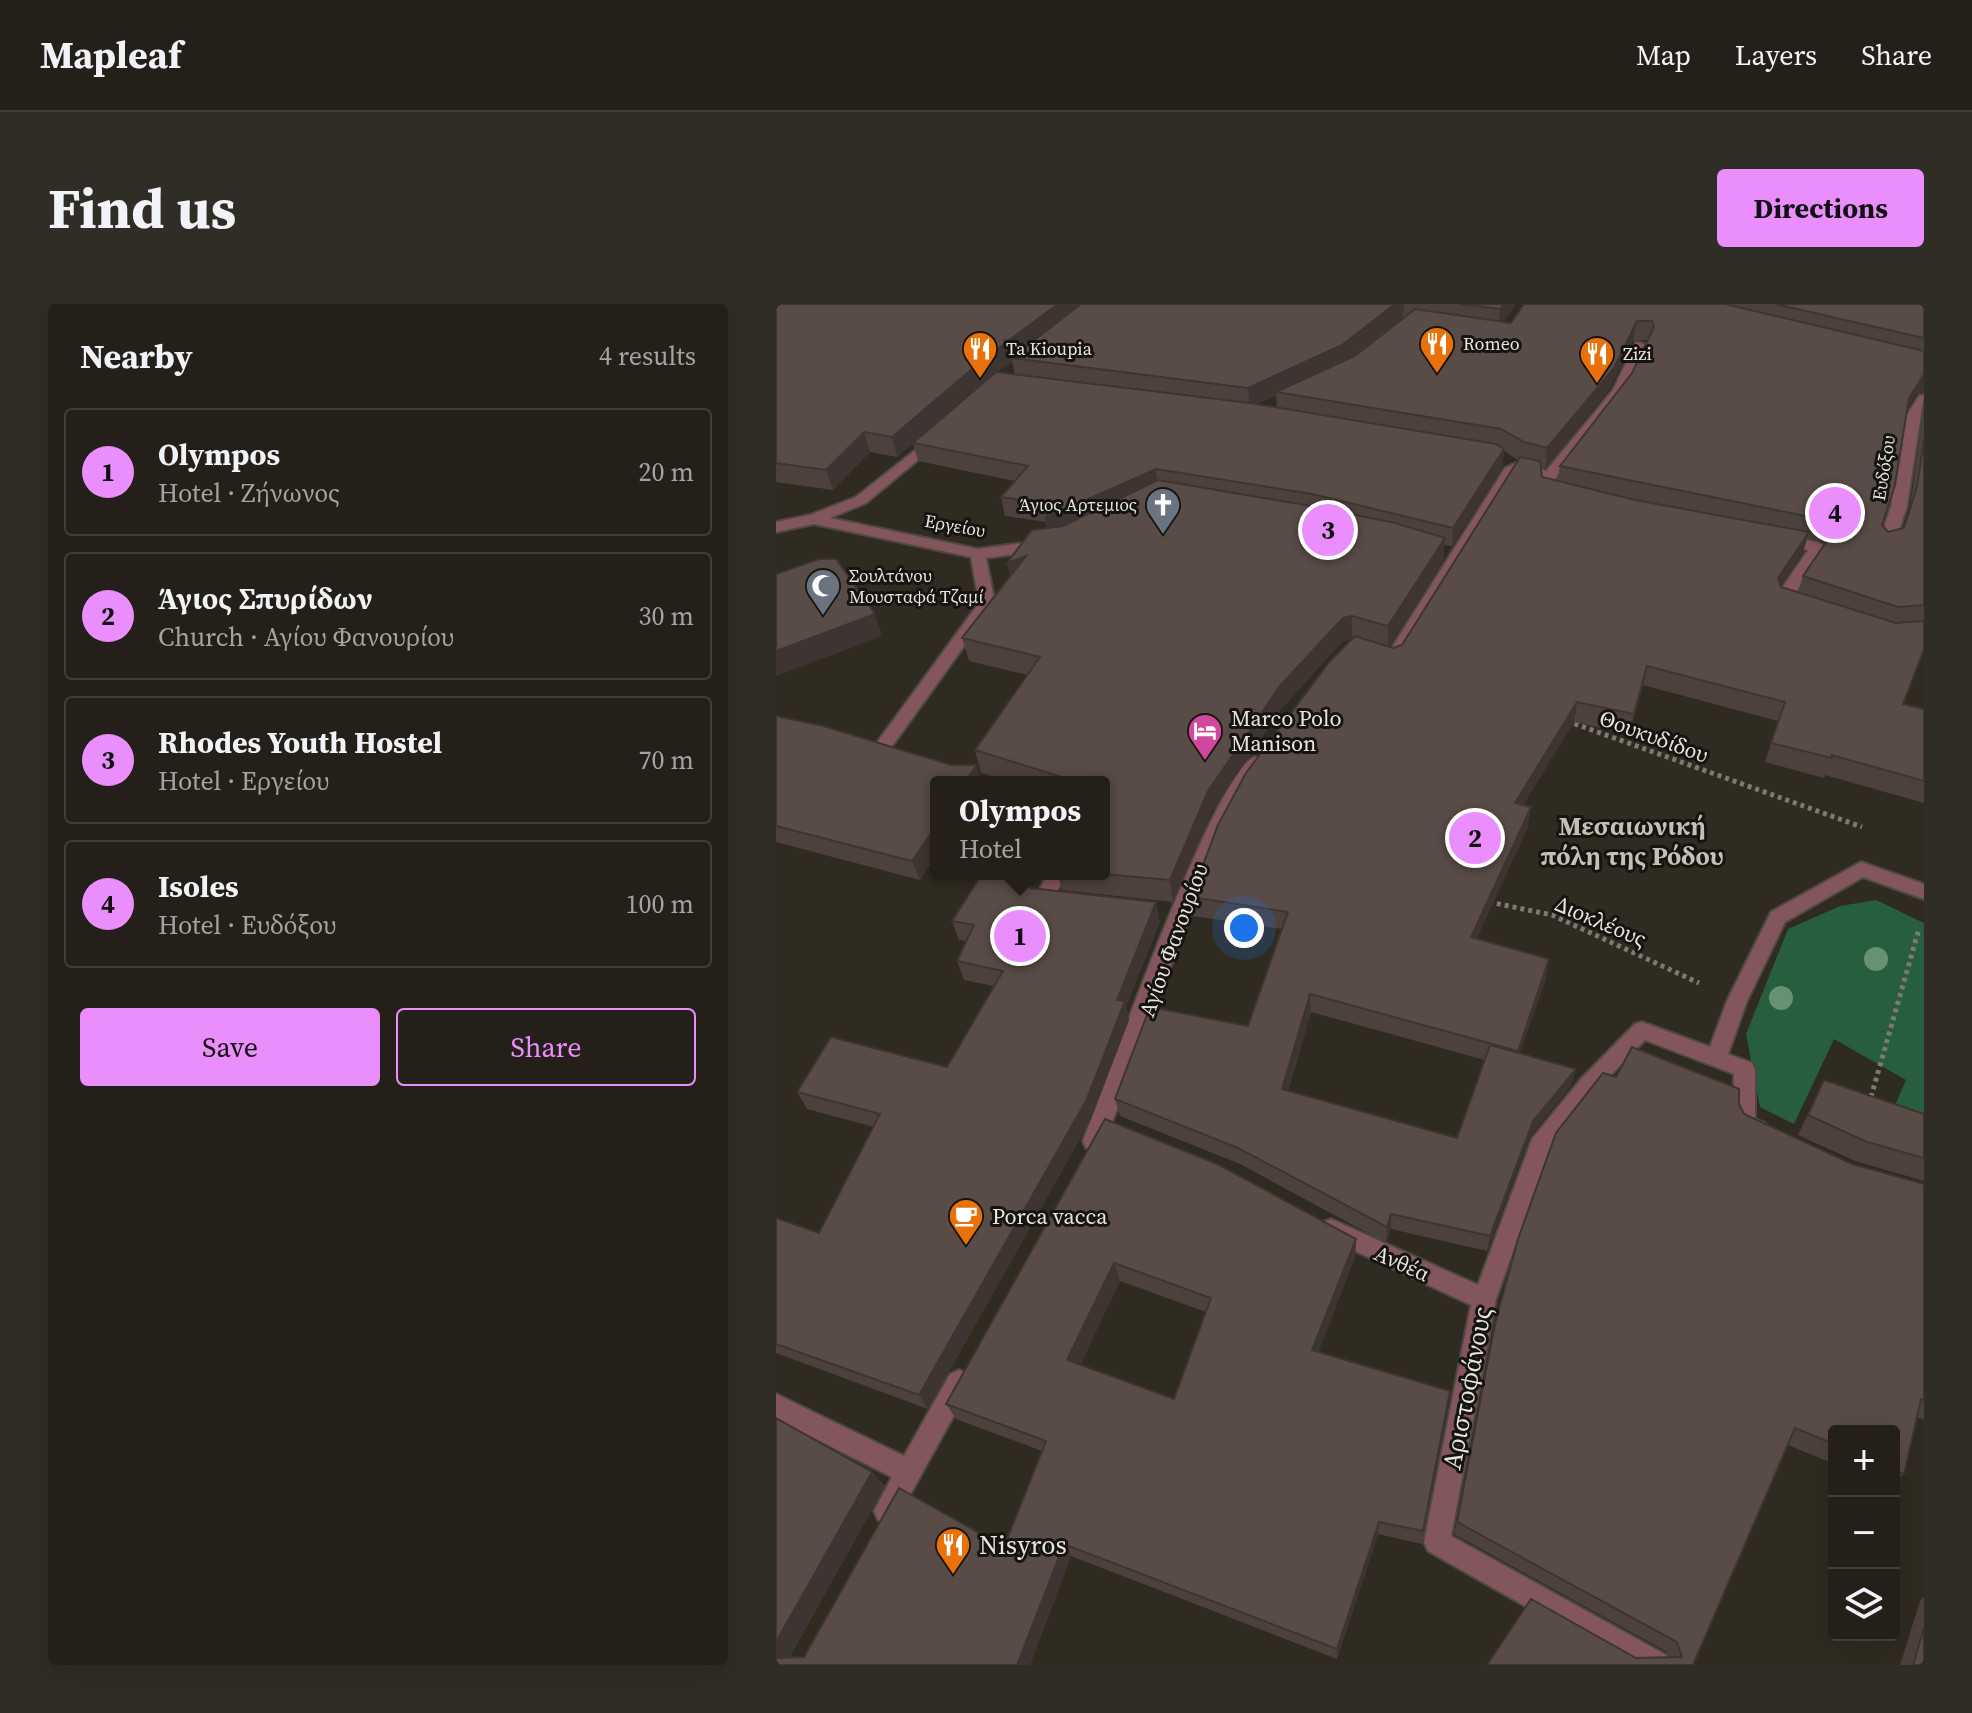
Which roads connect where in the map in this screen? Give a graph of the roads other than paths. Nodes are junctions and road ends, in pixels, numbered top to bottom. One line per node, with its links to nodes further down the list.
1 (1641, 345): 7 (street)
2 (1924, 399): 3 (street, Ευδόξου)
3 (1918, 420): 13 (street, Ευδόξου)
4 (949, 426): 9 (street)
5 (1499, 456): 6 (street)
6 (1516, 468): 7 (street); 16 (street)
7 (1549, 477): 8 (street)
8 (1560, 494)
9 (814, 519): 10 (street); 14 (street, Εργείου)
10 (776, 527)
11 (1756, 535): 15 (street)
12 (1061, 543): 14 (street, Εργείου)
13 (1886, 546)
14 (978, 554): 17 (street)
15 (1809, 609)
16 (1365, 651)
17 (879, 752)
18 (1264, 753): 23 (street, Αγίου Φανουρίου)
19 (1054, 880): 21 (street)
20 (1924, 892): 24 (street)
21 (1084, 905)
22 (1153, 912): 23 (street)
23 (1183, 913): 26 (street, Αγίου Φανουρίου)
24 (1716, 1058): 25 (street); 28 (street, Αριστοφάνους)
25 (1771, 1136)
26 (1082, 1163)
27 (1312, 1218): 28 (street, Ανθέα)
28 (1484, 1299): 33 (street, Αριστοφάνους)
29 (970, 1363): 31 (street)
30 (776, 1406): 31 (street)
31 (908, 1471): 32 (street)
32 (878, 1527)
33 (1656, 1665)

